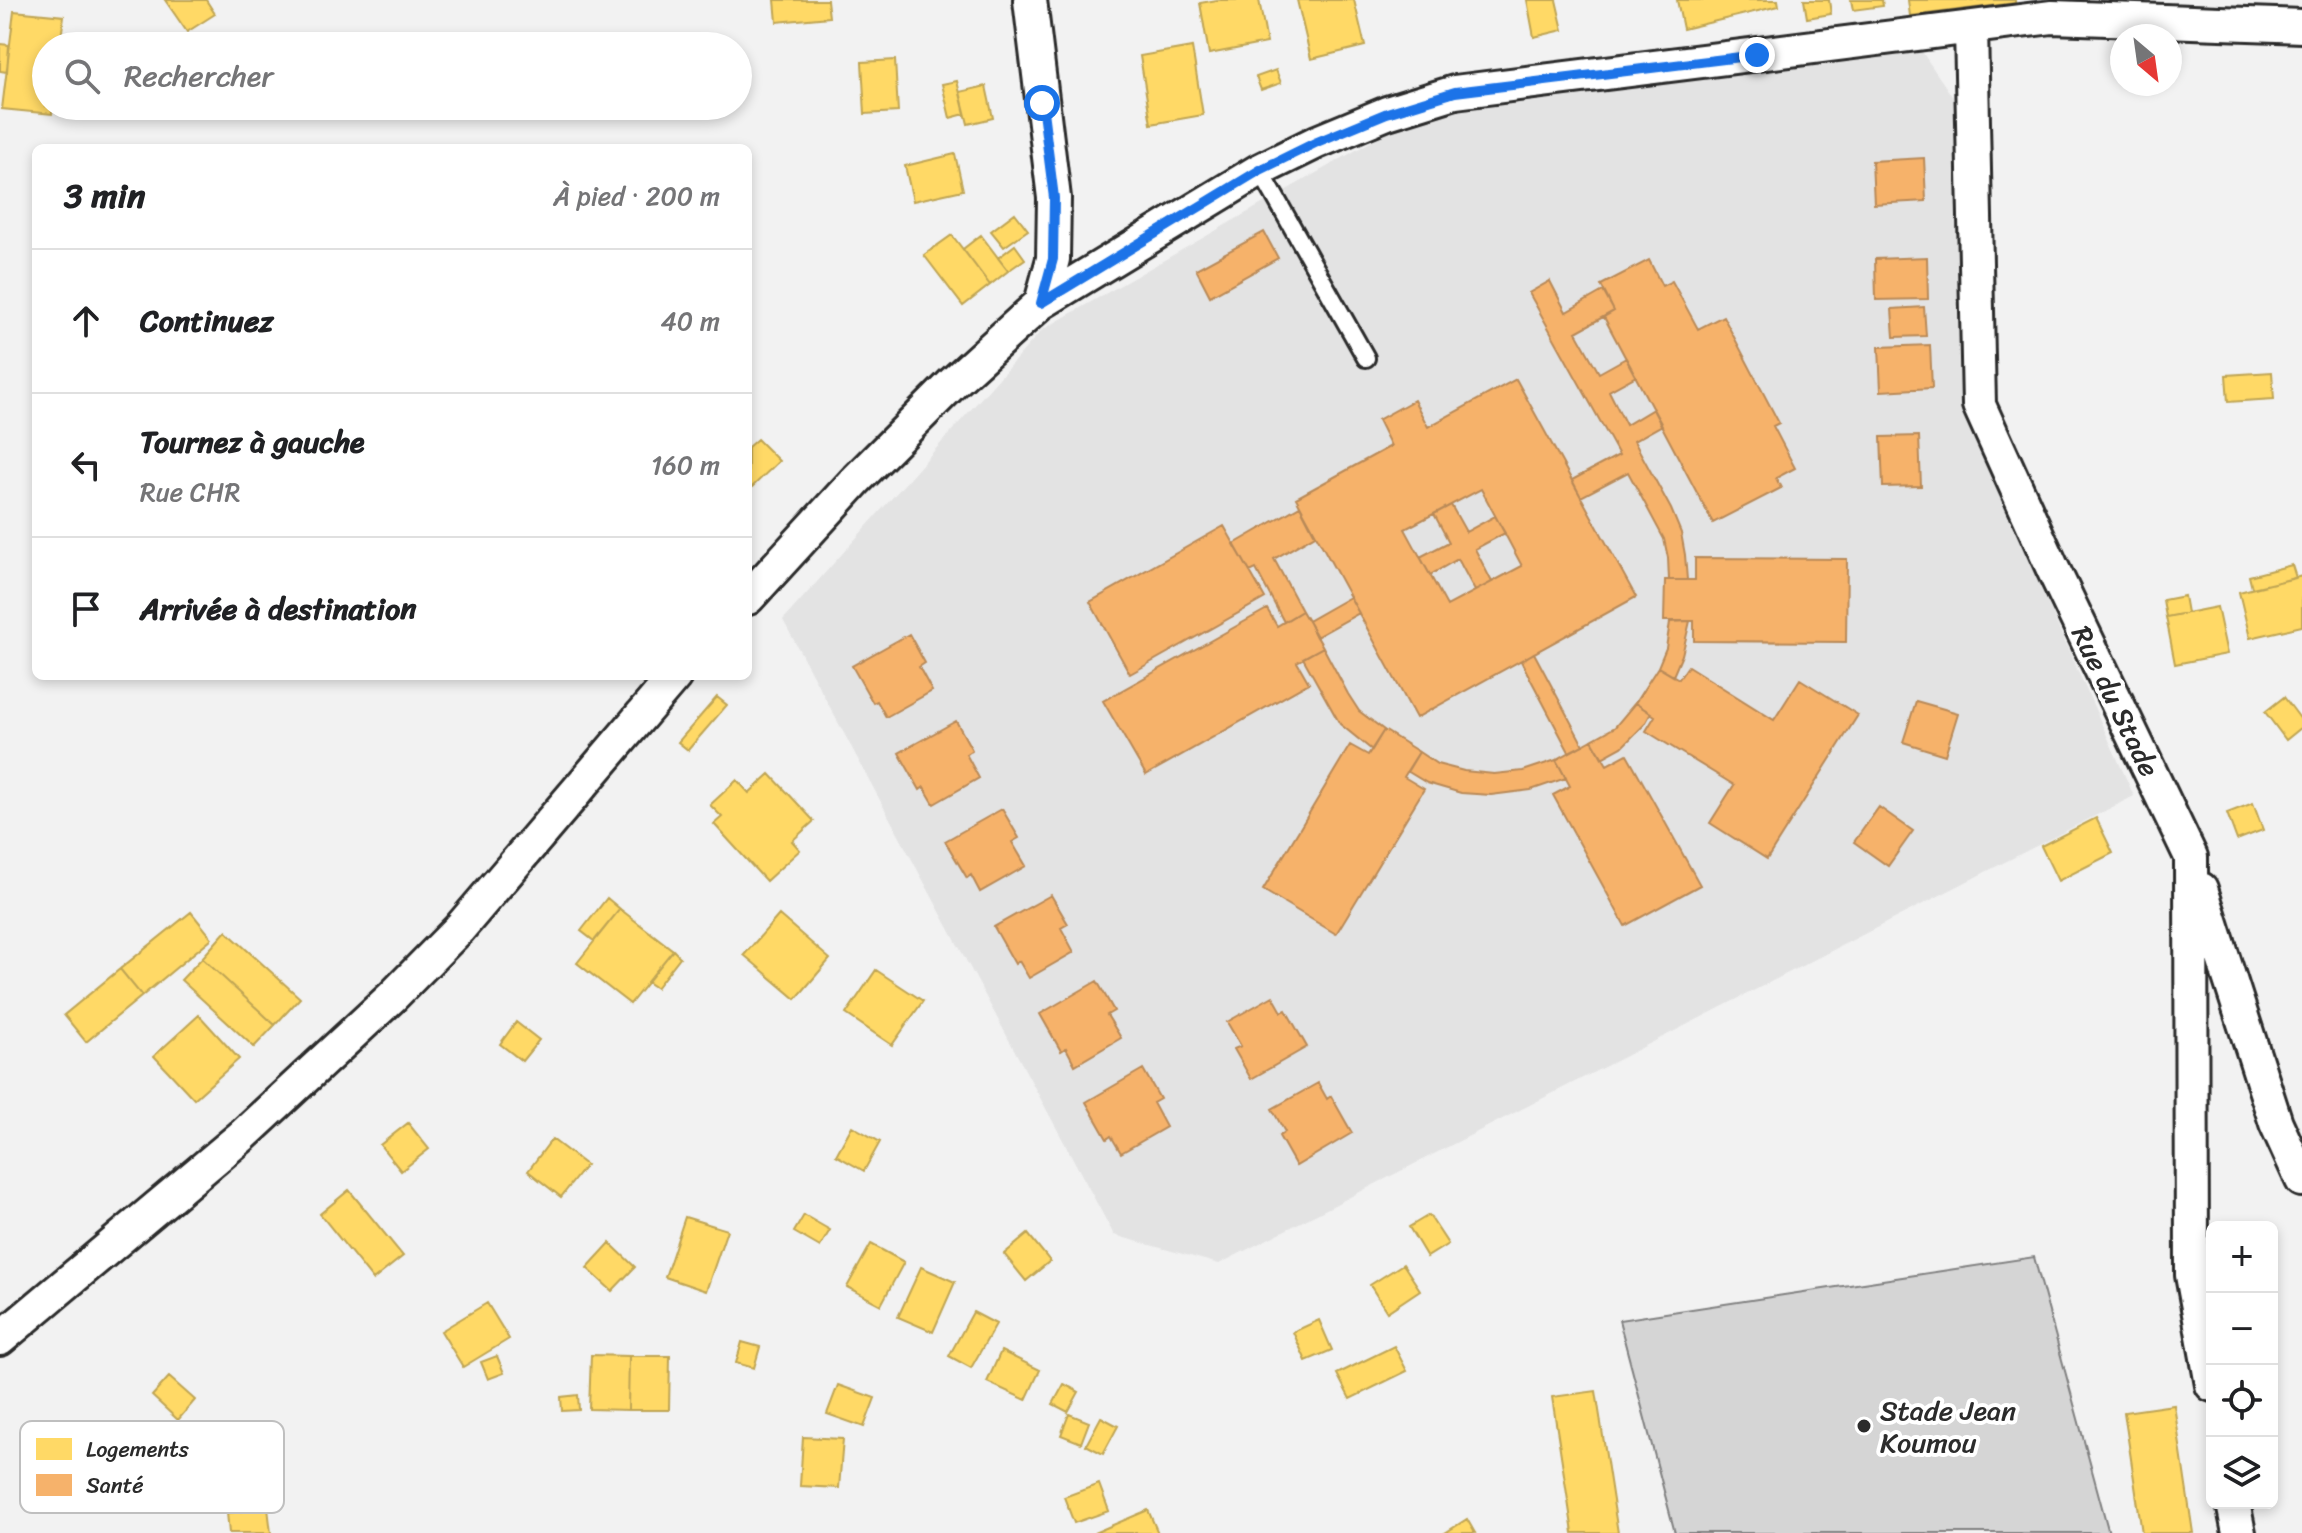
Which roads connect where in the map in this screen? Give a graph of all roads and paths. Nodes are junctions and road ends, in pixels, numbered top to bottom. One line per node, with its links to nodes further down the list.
1 (1030, 0): 5 (street)
2 (2302, 26): 3 (street)
3 (1971, 28): 4 (street); 9 (street, Rue du Stade)
4 (1260, 170): 5 (street); 6 (lane)
5 (1041, 303): 7 (street)
6 (1366, 358)
7 (752, 594)
8 (672, 680): 11 (street)
9 (2191, 857): 10 (street); 12 (street, Rue du Stade)
10 (2302, 1180)
11 (0, 1339)
12 (2208, 1365)
13 (2234, 1509): 14 (street)
14 (2239, 1533)

